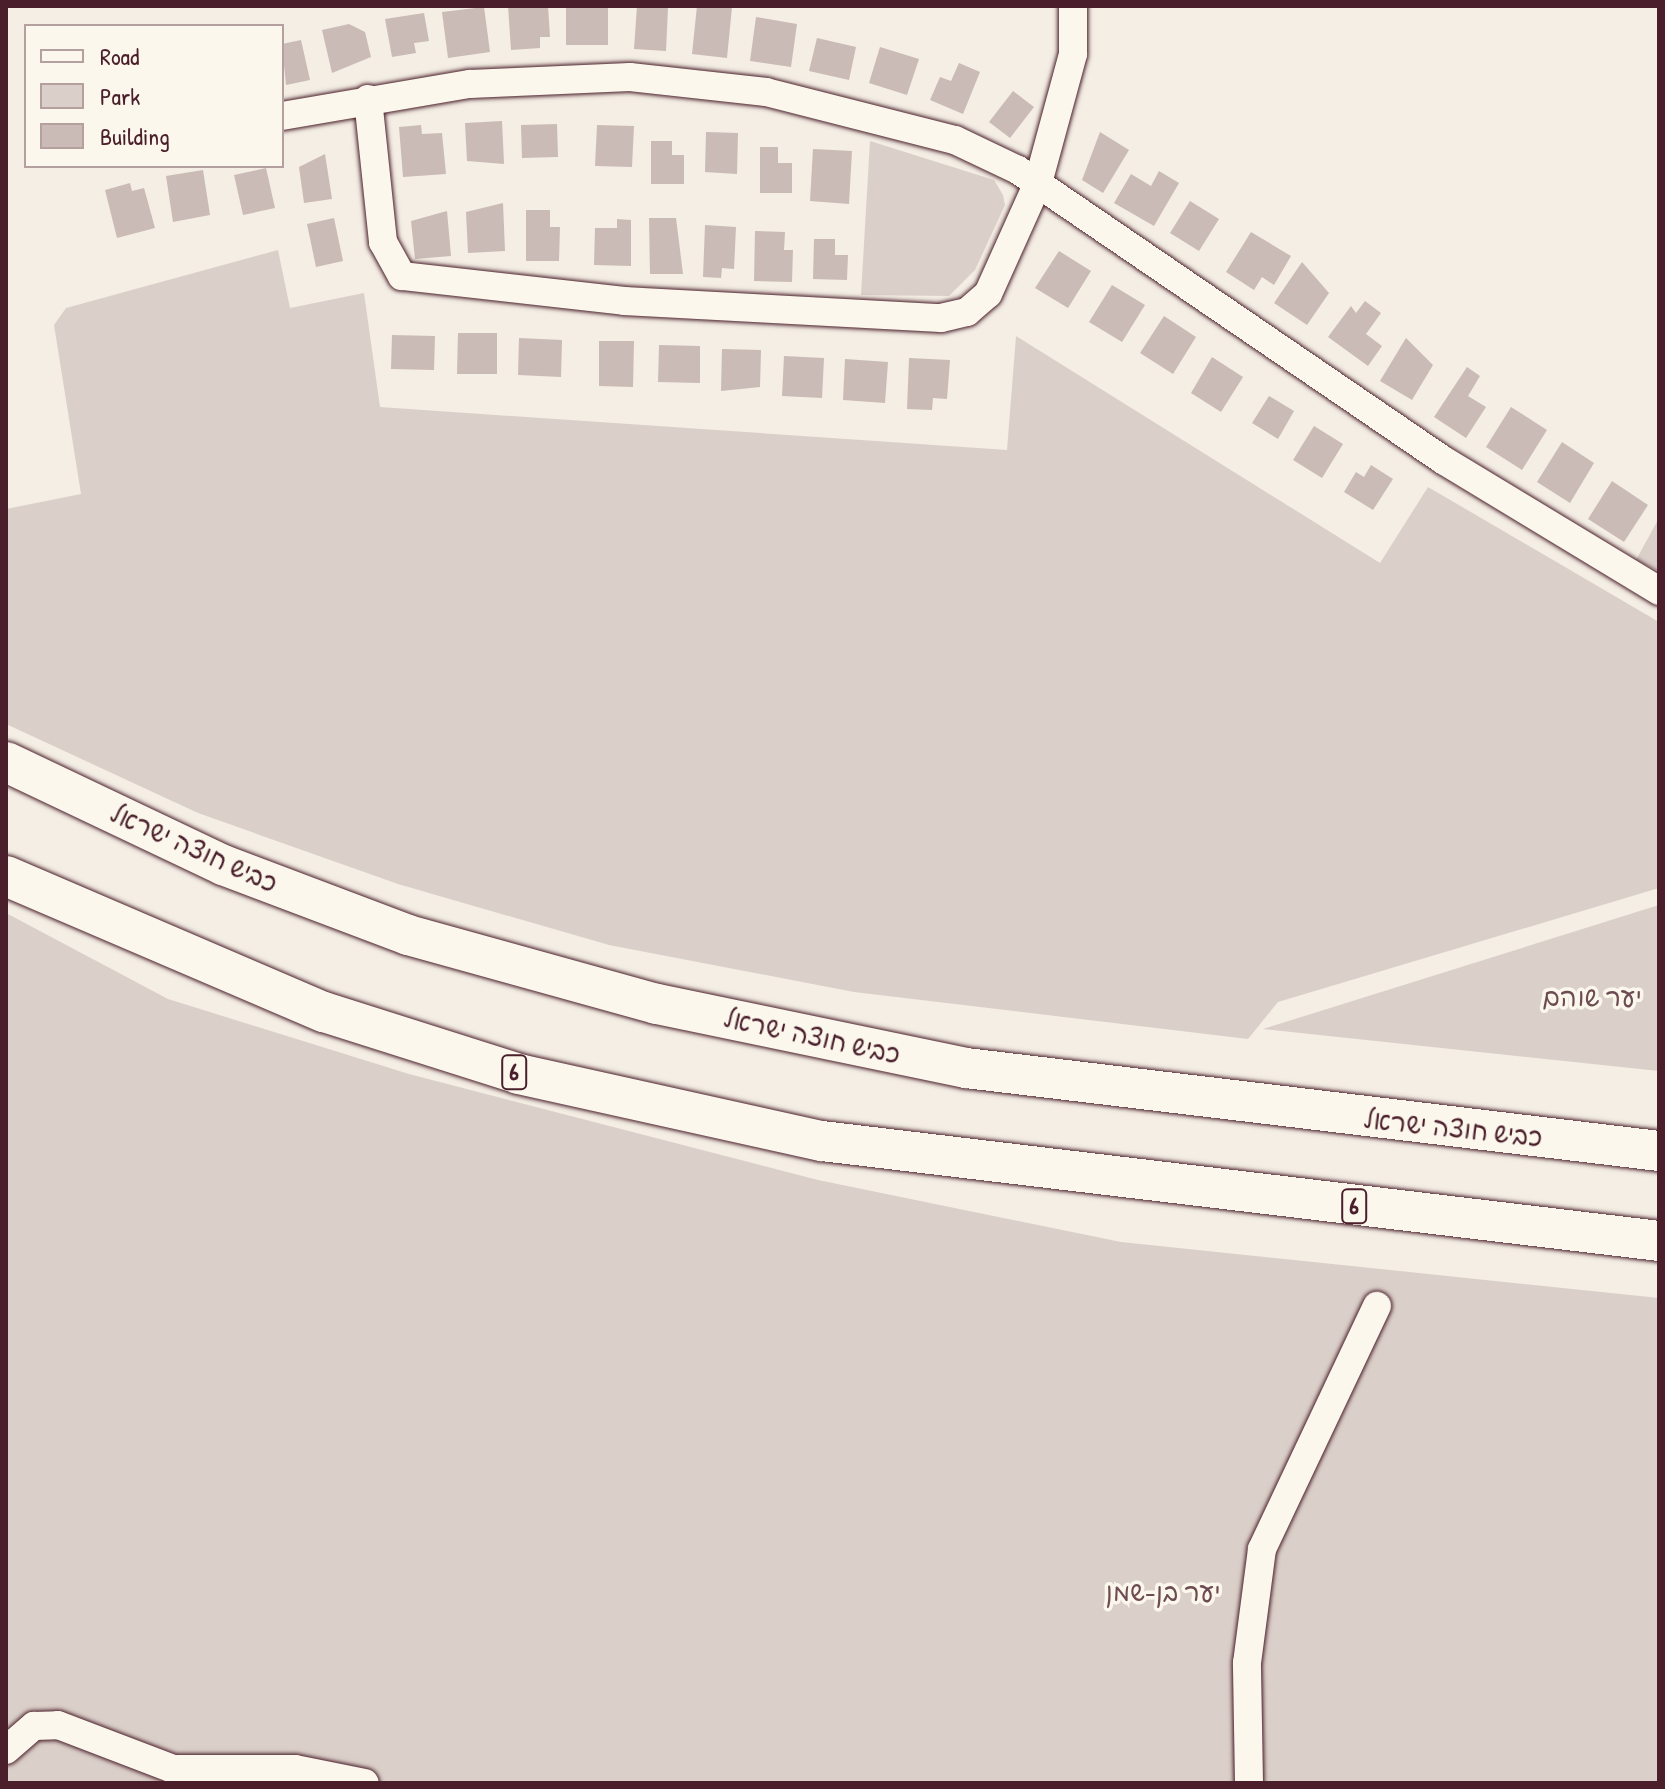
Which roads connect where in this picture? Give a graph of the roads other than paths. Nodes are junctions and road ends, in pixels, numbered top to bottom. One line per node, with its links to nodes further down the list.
1 (1073, 6): 4 (street)
2 (368, 99): 3 (street); 4 (street); 4 (street)
3 (284, 116)
4 (1038, 183): 5 (street)
5 (1650, 587)
6 (6, 762): 8 (highway, כביש חוצה ישראל)
7 (6, 876): 9 (highway, 6)
8 (1659, 1151)
9 (1659, 1241)
10 (1377, 1306): 13 (street)
11 (6, 1750): 12 (street)
12 (365, 1783)
13 (1249, 1783)

